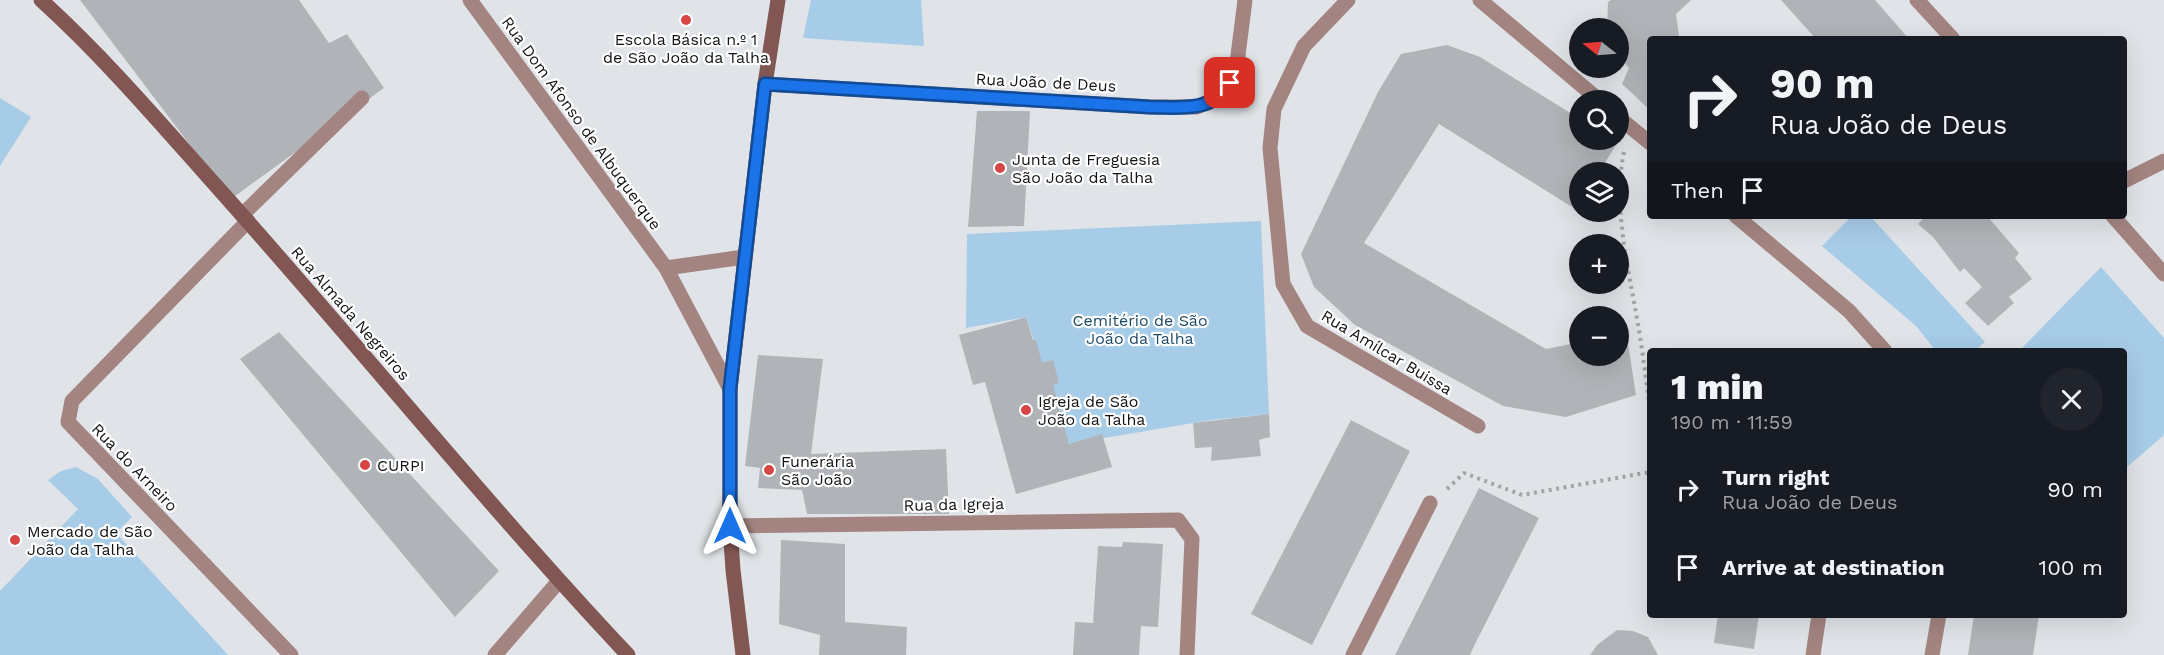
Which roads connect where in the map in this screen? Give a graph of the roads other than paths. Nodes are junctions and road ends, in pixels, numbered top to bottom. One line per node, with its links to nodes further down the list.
1 (41, 0): 16 (street, Rua Almada Negreiros)
2 (470, 0): 20 (street, Rua Dom Afonso de Albuquerque)
3 (778, 0): 9 (street)
4 (1245, 0): 9 (street, Rua João de Deus)
5 (1348, 0): 24 (street, Rua Amílcar Buissa)
6 (1480, 0): 10 (street)
7 (1917, 0): 8 (street)
8 (1950, 36)
9 (765, 84): 19 (street)
10 (1587, 90)
11 (362, 98): 16 (street)
12 (1629, 125): 13 (street)
13 (1647, 140)
14 (2164, 161): 15 (street)
15 (2127, 180)
16 (245, 218): 27 (street, Rua Almada Negreiros); 31 (street, Rua do Arneiro)
17 (1740, 219): 22 (street)
18 (2116, 219): 21 (street)
19 (744, 257): 20 (street); 23 (street)
20 (666, 268): 23 (street, Rua Dom Afonso de Albuquerque)
21 (2164, 274)
22 (1882, 348)
23 (730, 389): 26 (street)
24 (1478, 426)
25 (1430, 503): 35 (street)
26 (730, 526): 30 (street); 34 (street, Rua da Igreja)
27 (559, 581): 32 (street); 33 (street, Rua Almada Negreiros)
28 (1819, 618): 36 (street)
29 (1938, 618): 37 (street)
30 (745, 652)
31 (291, 655)
32 (495, 655)
33 (628, 655)
34 (1187, 655)
35 (1353, 655)
36 (1813, 655)
37 (1932, 655)

